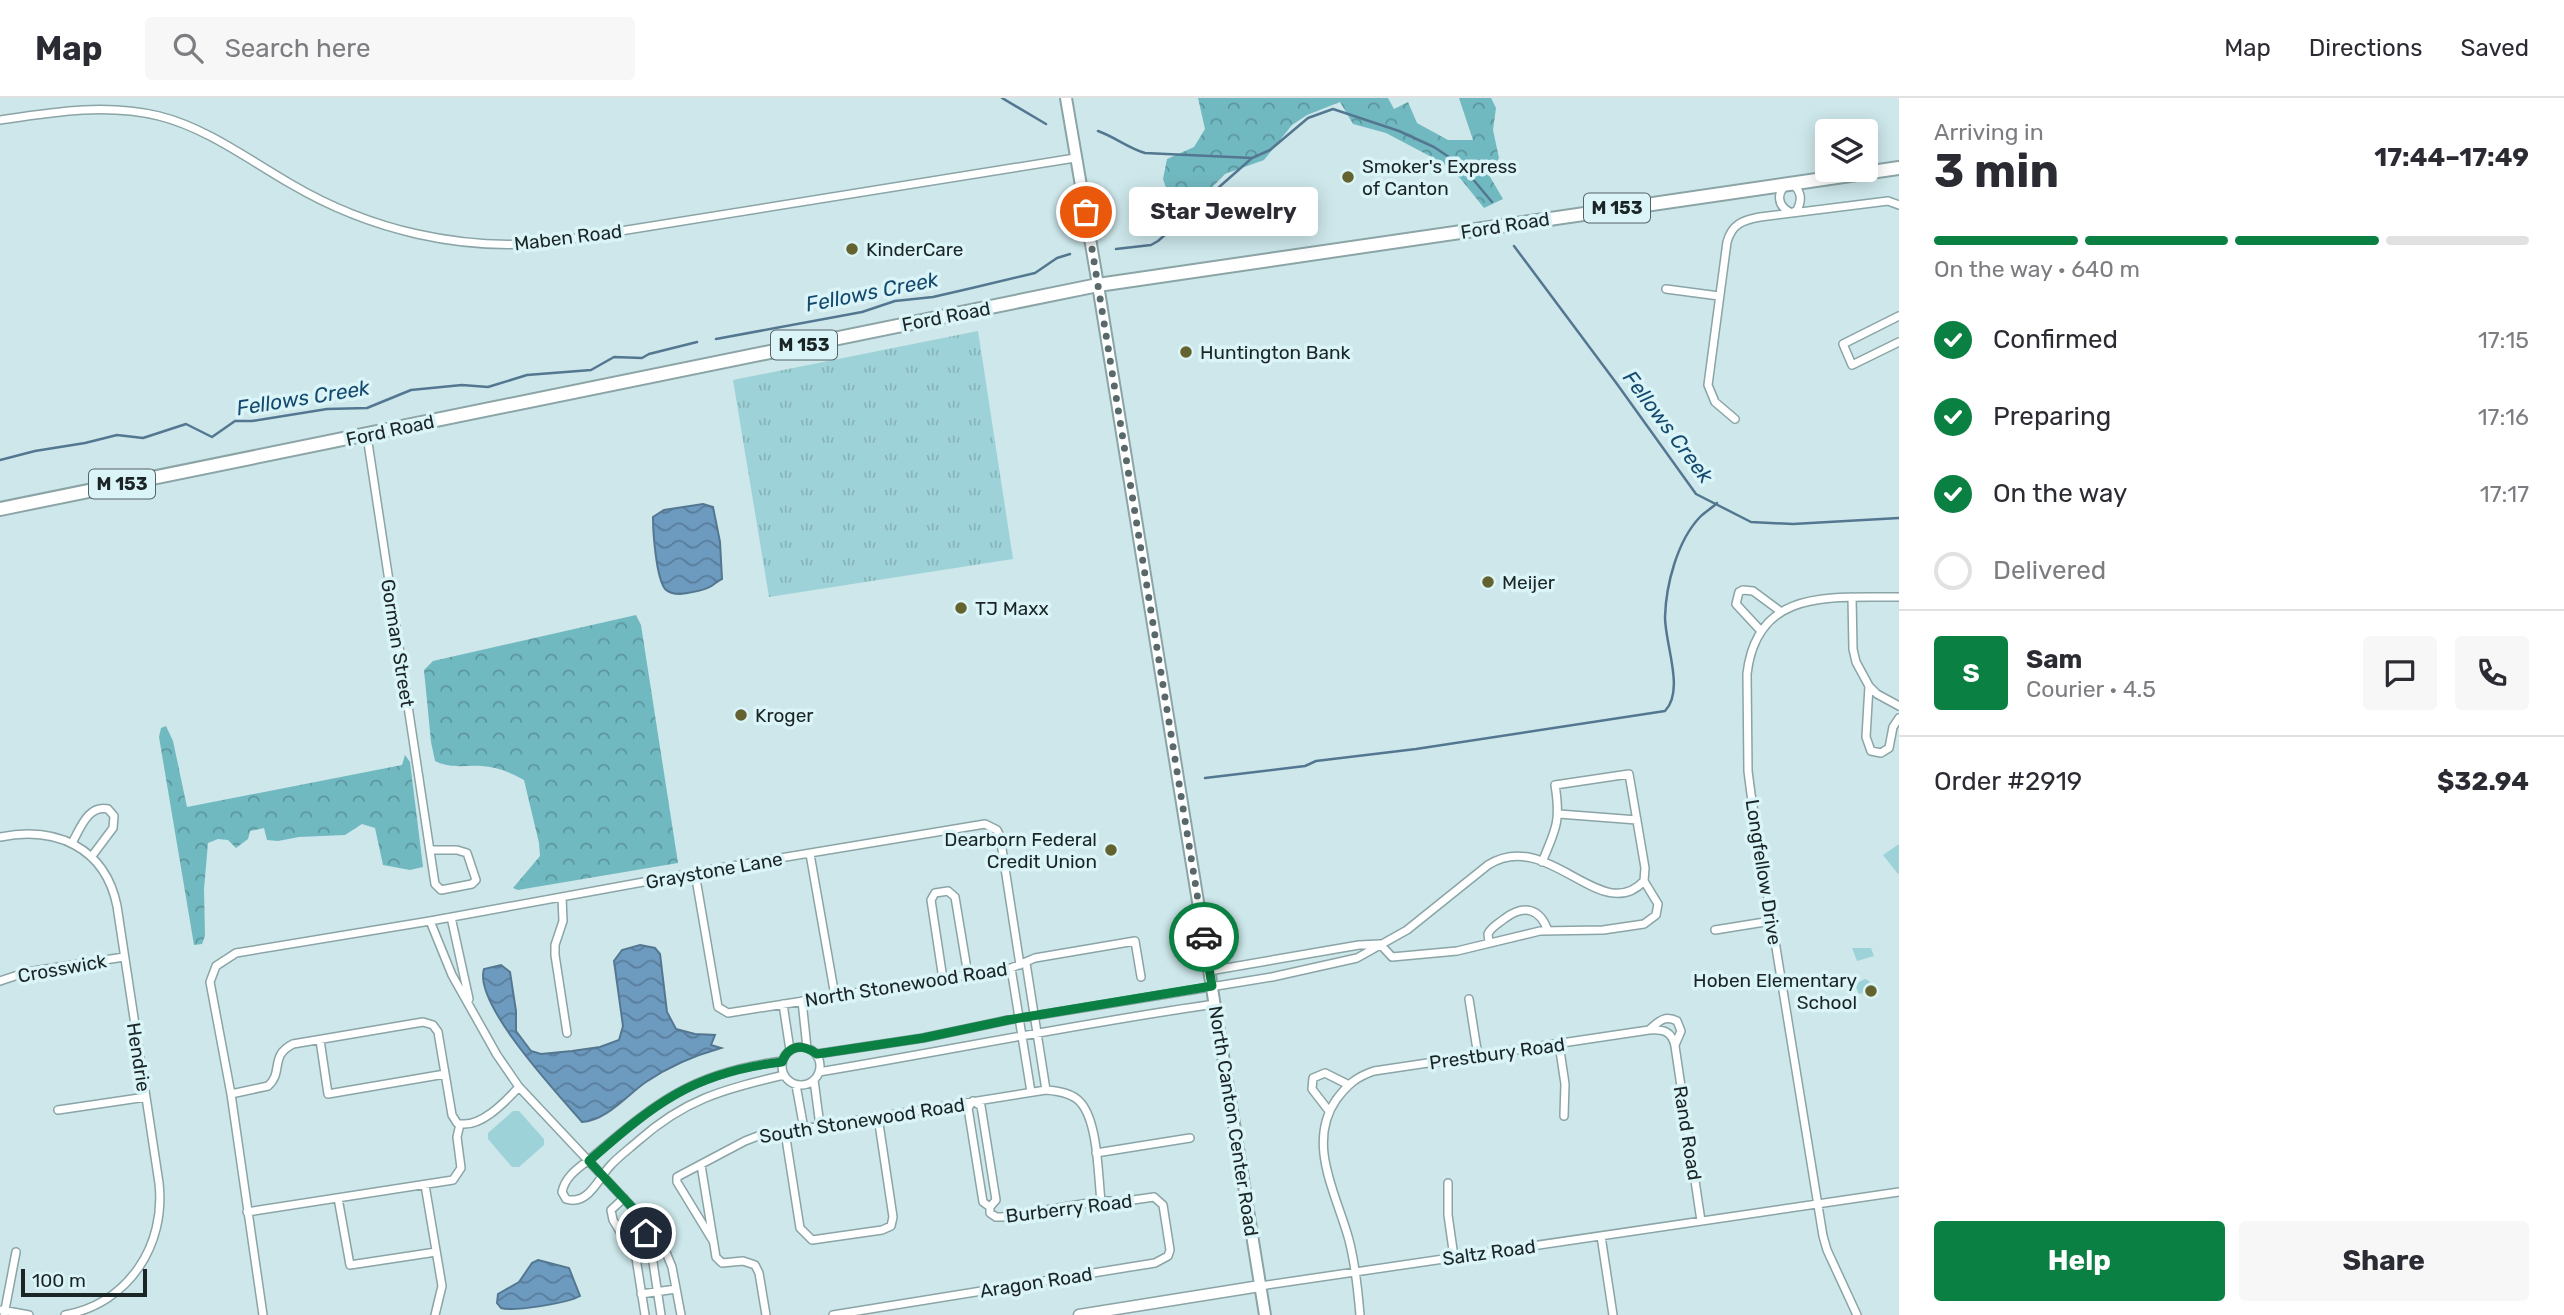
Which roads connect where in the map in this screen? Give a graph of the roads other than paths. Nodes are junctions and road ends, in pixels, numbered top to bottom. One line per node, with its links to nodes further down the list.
1 (1066, 98): 3 (main road, North Canton Center Road)
2 (0, 120): 3 (street, Maben Road)
3 (1075, 158): 8 (main road, North Canton Center Road)
4 (1899, 168): 5 (main road, Ford Road / M 153)
5 (1788, 183): 7 (street); 7 (street); 8 (main road, Ford Road / M 153)
6 (1899, 205): 7 (street)
7 (1792, 213): 10 (street)
8 (1098, 285): 14 (main road, Ford Road / M 153); 47 (main road, North Canton Center Road)
9 (1666, 289): 10 (street)
10 (1719, 296): 13 (street)
11 (1899, 316): 12 (street)
12 (1899, 342)
13 (1735, 419)
14 (367, 436): 15 (main road, Ford Road / M 153); 27 (street, Gorman Street)
15 (0, 509)
16 (1852, 597): 17 (street); 18 (street); 20 (street)
17 (1899, 597)
18 (1780, 611): 19 (street); 19 (street)
19 (1761, 631): 35 (street, Longfellow Drive)
20 (1869, 686): 21 (street); 22 (street)
21 (1899, 706)
22 (1899, 718)
23 (1559, 814): 24 (street); 24 (street); 30 (street)
24 (1637, 820): 32 (street)
25 (0, 837): 26 (street, Hendrie)
26 (72, 843): 29 (street, Hendrie); 29 (street)
27 (430, 850): 27 (street, Gorman Street)
28 (810, 854): 31 (street, Graystone Lane); 43 (street, Graystone Lane); 54 (street)
29 (92, 856): 42 (street, Hendrie)
30 (1542, 862): 32 (street); 40 (street)
31 (695, 873): 33 (street, Graystone Lane); 58 (street, North Stonewood Road)
32 (1644, 881): 38 (street)
33 (562, 897): 34 (street, Graystone Lane); 67 (street)
34 (451, 917): 36 (street, Graystone Lane); 60 (street)
35 (1772, 920): 37 (street); 110 (street, Longfellow Drive)
36 (430, 921): 60 (street); 87 (street, Graystone Lane)
37 (1715, 930)
38 (1548, 931): 39 (street); 39 (street)
39 (1489, 942): 40 (street)
40 (1380, 944): 41 (street); 45 (street)
41 (1324, 951): 44 (street); 45 (street)
42 (124, 957): 51 (street, Crosswick); 88 (street, Hendrie)
43 (1023, 964): 46 (street, North Stonewood Road); 49 (street, North Stonewood Road); 61 (street)
44 (1251, 964): 47 (street); 52 (street)
45 (1327, 966): 52 (street)
46 (1011, 968): 48 (street, North Stonewood Road); 63 (street)
47 (1209, 971): 53 (main road, North Canton Center Road)
48 (968, 975): 50 (street, North Stonewood Road); 50 (street)
49 (1141, 977)
50 (943, 979): 54 (street, North Stonewood Road)
51 (0, 981)
52 (1254, 981): 53 (street)
53 (1212, 986): 56 (street); 59 (main road, North Canton Center Road)
54 (835, 996): 57 (street, North Stonewood Road)
55 (1469, 999): 76 (street)
56 (1125, 1000): 61 (street); 62 (street)
57 (802, 1002): 58 (street, North Stonewood Road); 73 (street)
58 (783, 1004): 74 (street)
59 (1215, 1004): 62 (street); 121 (main road, North Canton Center Road)
60 (470, 1007): 84 (street)
61 (1035, 1016): 63 (street); 68 (street)
62 (1128, 1017): 68 (street)
63 (1019, 1019): 69 (street); 75 (street)
64 (1677, 1021): 65 (street, Prestbury Road); 72 (street, Rand Road)
65 (1649, 1030): 66 (street, Prestbury Road); 71 (street, Prestbury Road)
66 (1668, 1032): 72 (street, Rand Road)
67 (567, 1033)
68 (1038, 1033): 69 (street); 85 (street)
69 (1022, 1036): 78 (street); 86 (street)
70 (320, 1040): 79 (street); 79 (street); 87 (street)
71 (1559, 1044): 76 (street, Prestbury Road); 92 (street)
72 (1675, 1046): 114 (street, Rand Road)
73 (807, 1048): 74 (street); 75 (street)
74 (790, 1050): 77 (street)
75 (817, 1054): 78 (street)
76 (1478, 1056): 82 (street, Prestbury Road)
77 (782, 1062): 80 (street); 100 (street)
78 (820, 1072): 81 (street)
79 (445, 1074): 94 (street)
80 (784, 1075): 83 (street); 102 (street)
81 (814, 1080): 83 (street); 95 (street)
82 (1347, 1084): 91 (street); 91 (street)
83 (796, 1085): 96 (street)
84 (519, 1087): 94 (street); 100 (street)
85 (1046, 1090): 86 (street, South Stonewood Road); 99 (street)
86 (1031, 1092): 89 (street, South Stonewood Road)
87 (231, 1094): 112 (street, Graystone Lane)
88 (146, 1097): 90 (street); 127 (street, Hendrie)
89 (973, 1101): 93 (street, South Stonewood Road); 111 (street); 111 (street)
90 (58, 1110)
91 (1328, 1111): 120 (street)
92 (1564, 1116)
93 (878, 1117): 95 (street, South Stonewood Road); 97 (street)
94 (460, 1124): 104 (street)
95 (820, 1126): 96 (street, South Stonewood Road)
96 (804, 1129): 97 (street, South Stonewood Road)
97 (785, 1132): 101 (street, South Stonewood Road)
98 (1190, 1138): 99 (street)
99 (1096, 1153): 109 (street)
100 (589, 1161): 102 (street); 102 (street)
101 (701, 1165): 116 (street); 116 (street, South Stonewood Road)
102 (603, 1176): 107 (street)
103 (1448, 1183): 119 (street)
104 (425, 1185): 106 (street); 118 (street)
105 (1899, 1192): 110 (street, Saltz Road)
106 (338, 1198): 112 (street); 118 (street)
107 (624, 1198): 113 (street); 124 (street)
108 (1148, 1198): 109 (street, Burberry Road); 134 (street, Aragon Road)
109 (1101, 1201): 111 (street, Burberry Road)
110 (1817, 1204): 114 (street, Saltz Road); 139 (street, Longfellow Drive)
111 (990, 1210)
112 (247, 1212): 128 (street, Graystone Lane)
113 (641, 1217): 122 (street); 123 (street)
114 (1701, 1221): 115 (street, Saltz Road)
115 (1601, 1236): 119 (street, Saltz Road); 138 (street)
116 (713, 1241): 133 (street)
117 (16, 1252): 125 (street)
118 (436, 1252): 129 (street)
119 (1454, 1257): 120 (street, Saltz Road)
120 (1354, 1272): 121 (street, Saltz Road); 137 (street)
121 (1260, 1286): 135 (street, Saltz Road); 136 (main road, North Canton Center Road)
122 (676, 1289): 123 (street); 132 (street)
123 (657, 1291): 124 (street); 131 (street)
124 (641, 1294): 130 (street)
125 (3, 1312): 126 (street)
126 (29, 1315)
127 (65, 1315)
128 (263, 1315)
129 (435, 1315)
130 (645, 1315)
131 (661, 1315)
132 (681, 1315)
133 (766, 1315)
134 (833, 1315)
135 (1079, 1315)
136 (1265, 1315)
137 (1360, 1315)
138 (1613, 1315)
139 (1857, 1315)

